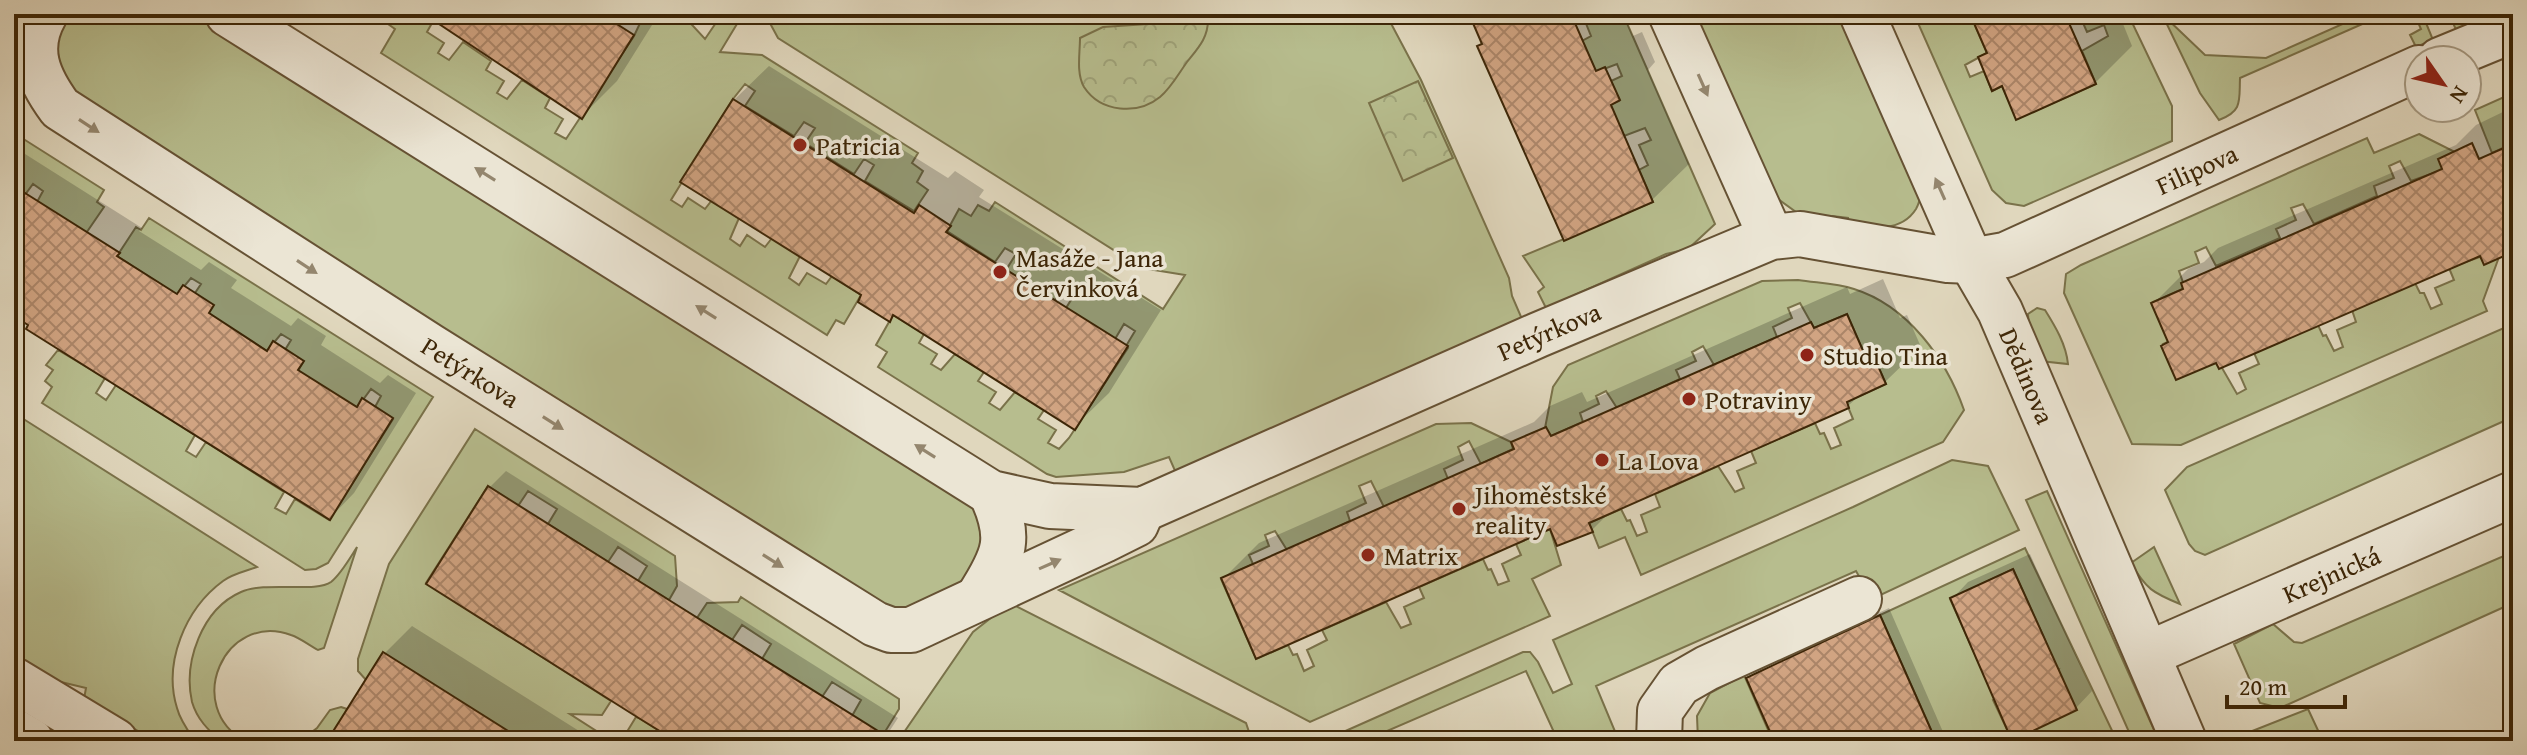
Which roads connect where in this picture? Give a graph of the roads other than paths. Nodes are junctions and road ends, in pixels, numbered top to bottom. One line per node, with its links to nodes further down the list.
1 (45, 14): 13 (street, Petýrkova, one-way to 13)
2 (228, 14): 10 (street, Petýrkova, one-way to 2)
3 (1671, 14): 8 (street, one-way to 8)
4 (1862, 14): 9 (street, Dědinova, one-way to 4)
5 (2513, 30): 6 (street)
6 (2479, 44)
7 (2403, 75): 9 (street, Filipova)
8 (1771, 237): 9 (street, Petýrkova); 12 (street, Petýrkova)
9 (1971, 261): 15 (street, Dědinova)
10 (991, 493): 12 (street, Petýrkova); 13 (street)
11 (2513, 494): 15 (street, Krejnická)
12 (1142, 510): 13 (street, Petýrkova, one-way to 12)
13 (979, 596)
14 (1859, 599): 20 (street)
15 (2148, 654): 21 (street, Dědinova)
16 (14, 680): 19 (street)
17 (14, 731): 18 (street)
18 (31, 741)
19 (115, 741)
20 (1659, 741)
21 (2184, 741)

